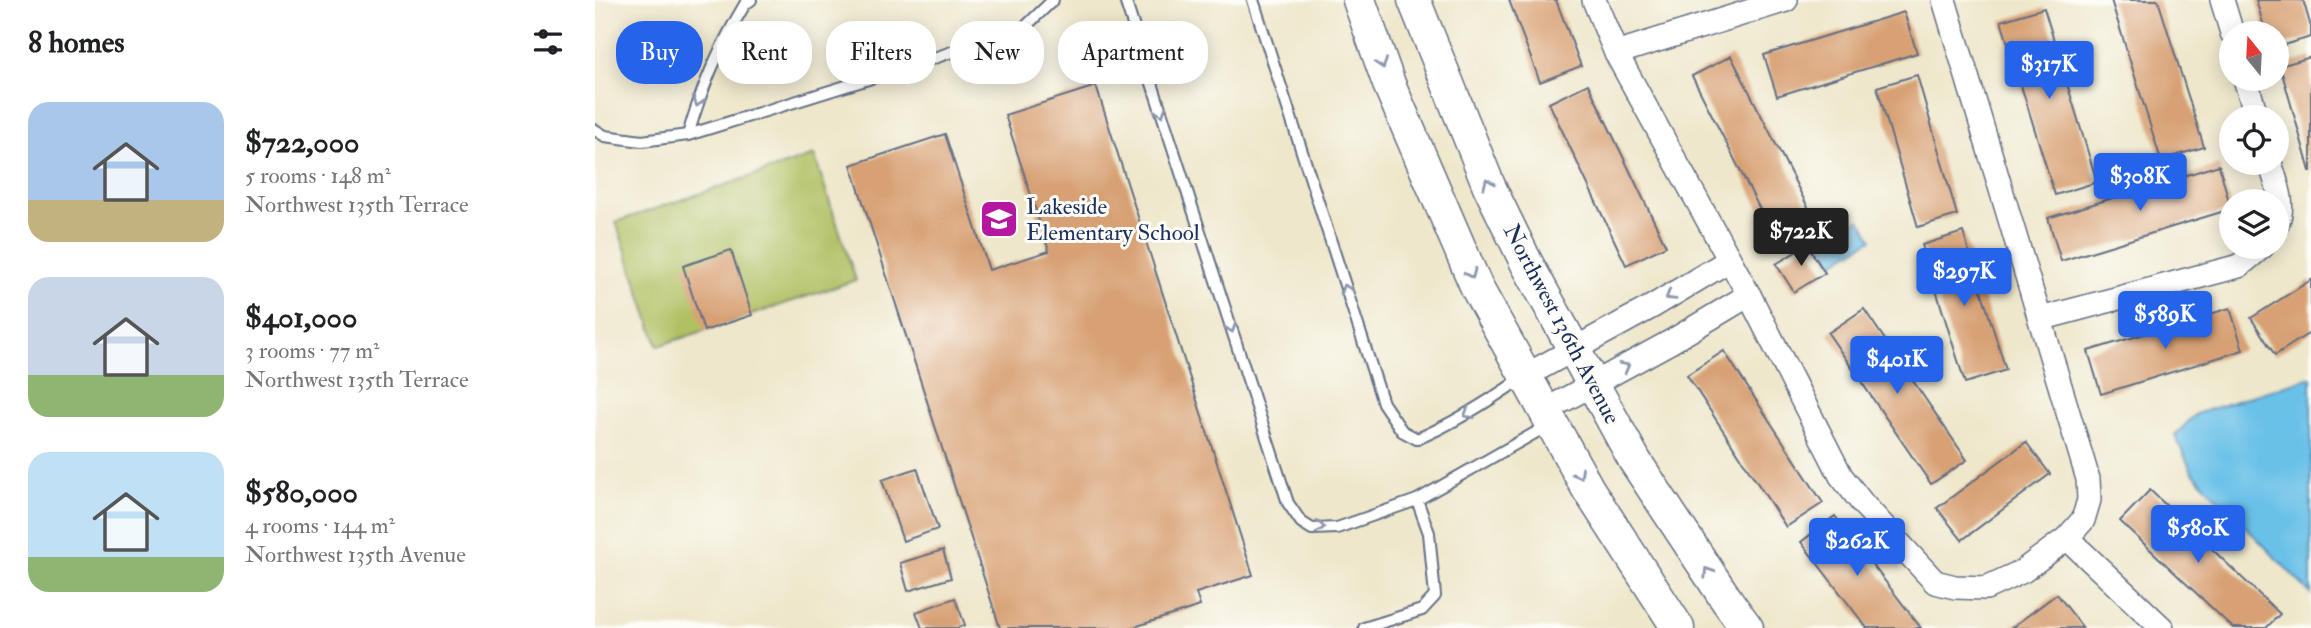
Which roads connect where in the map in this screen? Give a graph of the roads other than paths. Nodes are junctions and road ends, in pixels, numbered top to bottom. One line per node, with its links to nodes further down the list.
1 (751, 0): 14 (lane, one-way to 14)
2 (1053, 0): 14 (lane)
3 (1125, 0): 23 (lane, one-way to 23)
4 (1253, 0): 20 (lane, one-way to 4)
5 (1359, 0): 20 (street, one-way to 20)
6 (1414, 0): 19 (street, Northwest 136th Avenue, one-way to 6)
7 (1594, 0): 12 (street)
8 (1786, 0): 12 (street)
9 (1944, 0): 18 (street)
10 (2222, 0): 11 (street)
11 (2228, 21)
12 (1616, 54): 16 (street)
13 (595, 130): 14 (lane)
14 (688, 135)
15 (2247, 259): 18 (street)
16 (1728, 261): 17 (street); 19 (street, one-way to 19)
17 (1749, 295): 21 (street, one-way to 17); 24 (street)
18 (2040, 319): 24 (street)
19 (1573, 349): 20 (street); 21 (street, Northwest 136th Avenue)
20 (1525, 376): 22 (street)
21 (1593, 385): 22 (street); 27 (street, Northwest 136th Avenue, one-way to 21)
22 (1548, 418): 23 (lane); 26 (street, one-way to 26)
23 (1417, 500): 25 (lane)
24 (2067, 538): 28 (street)
25 (1364, 628)
26 (1678, 628)
27 (1747, 628)
28 (2162, 628)

